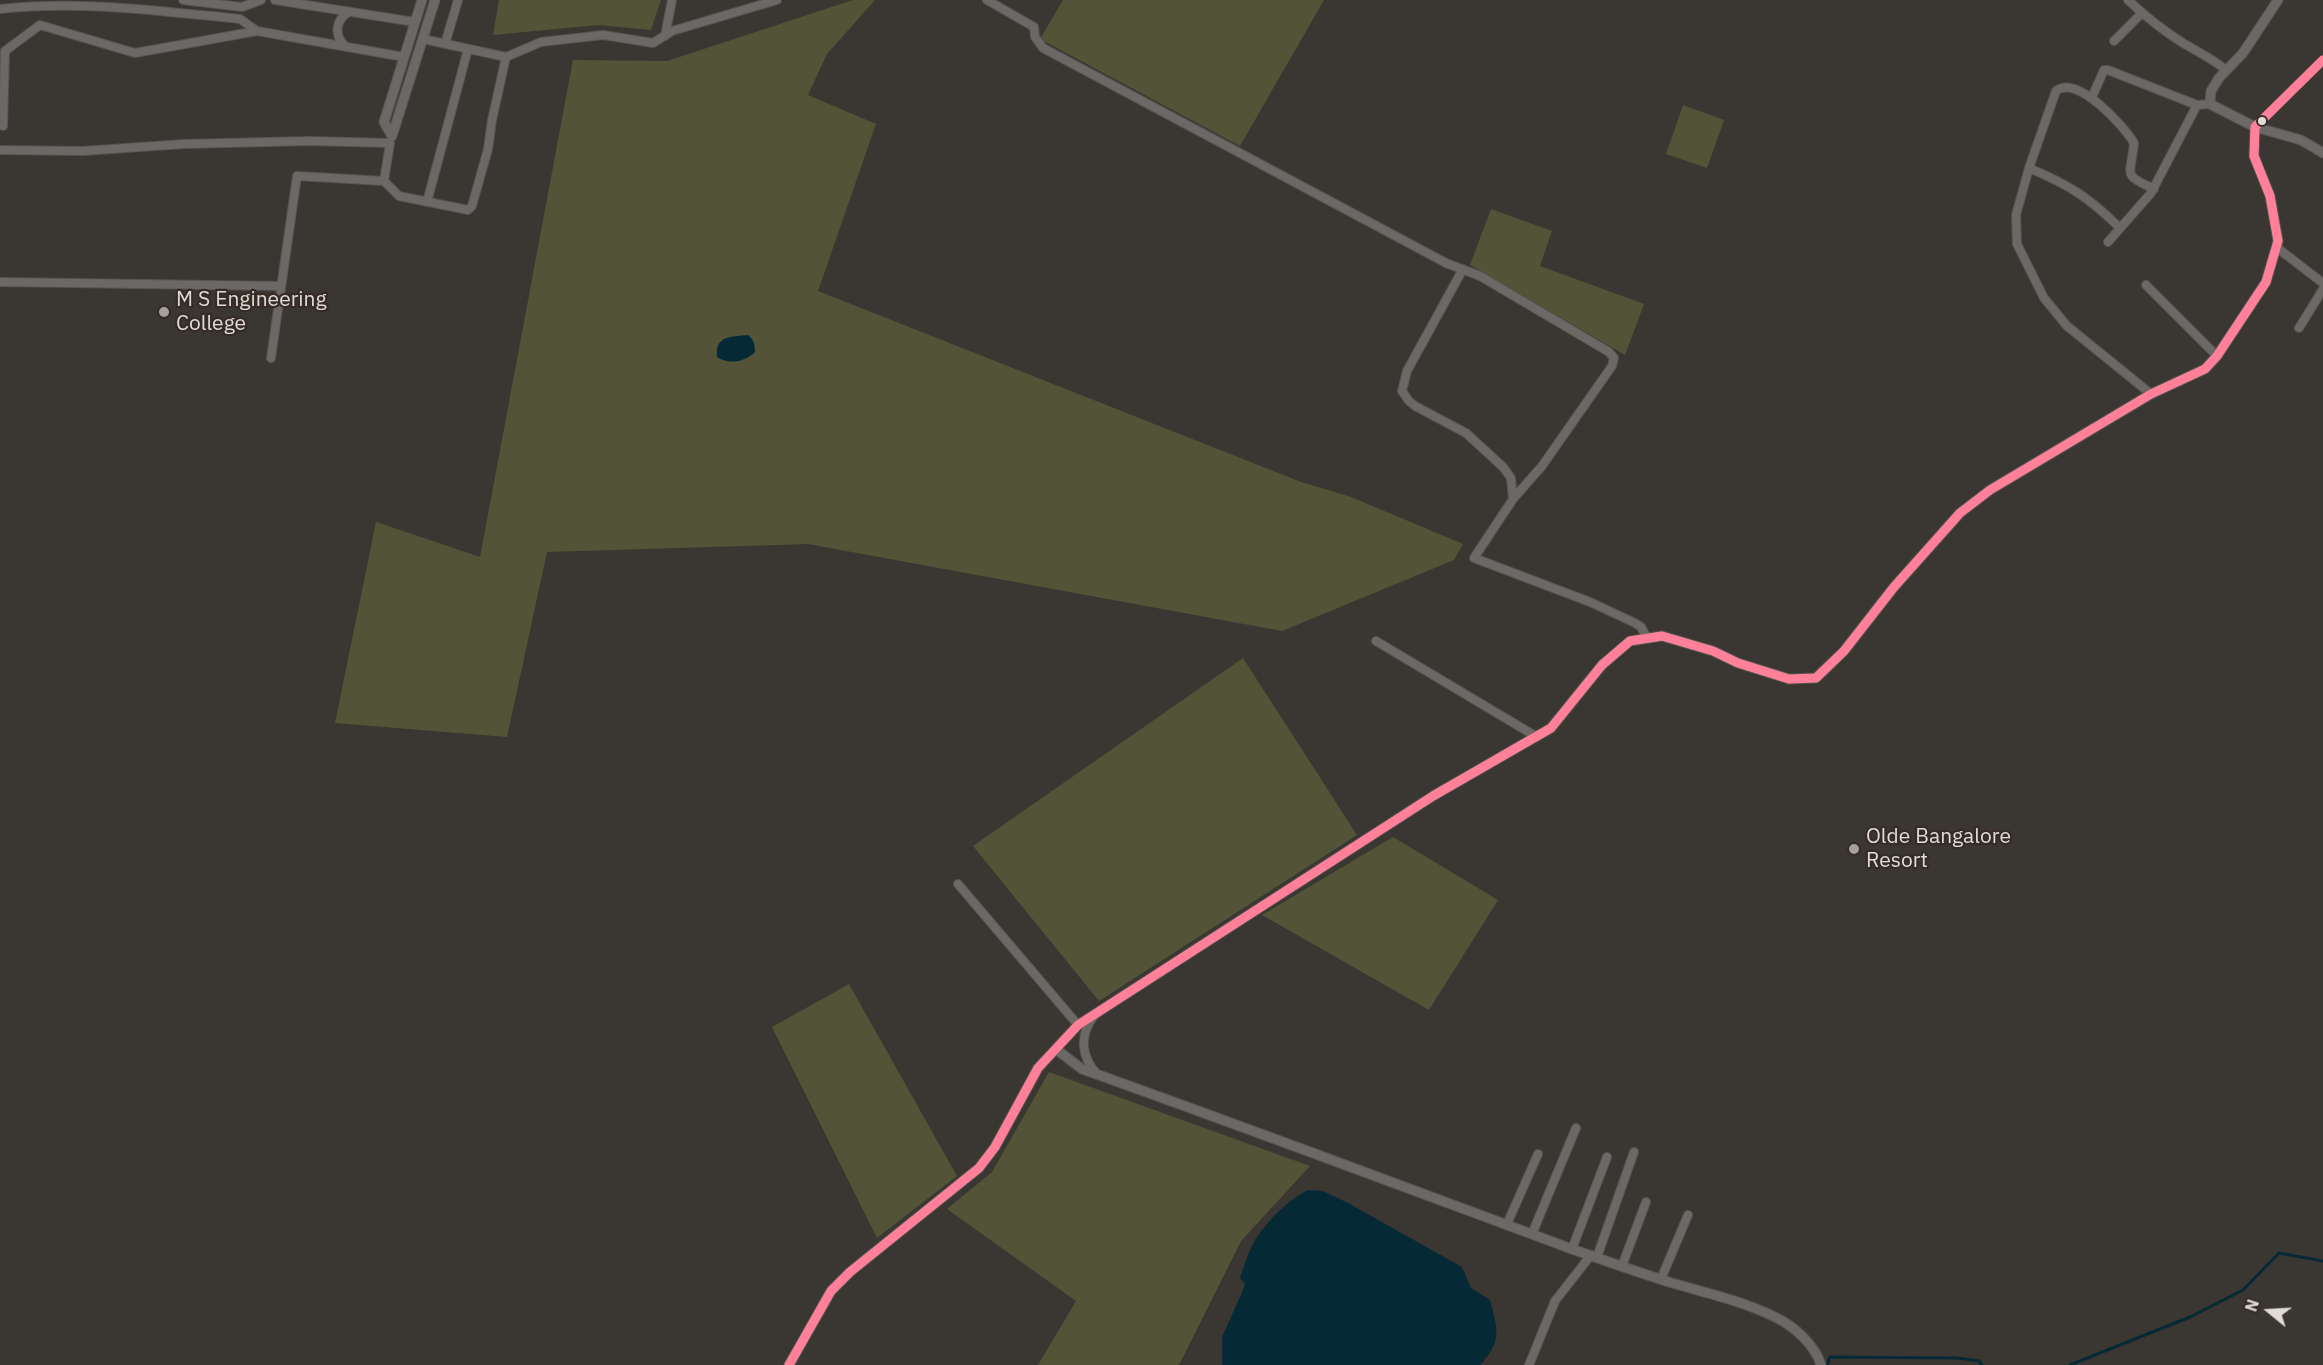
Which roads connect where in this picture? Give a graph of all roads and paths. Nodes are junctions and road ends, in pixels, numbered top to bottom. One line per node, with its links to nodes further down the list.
1 (183, 0): 2 (street)
2 (261, 0)
3 (275, 0): 13 (street)
4 (422, 0): 15 (street)
5 (435, 0): 18 (street)
6 (458, 0): 20 (street)
7 (672, 0): 17 (street)
8 (777, 0): 17 (street)
9 (987, 0): 42 (street)
10 (2128, 0): 14 (street)
11 (2278, 0): 26 (street)
12 (0, 9): 16 (street)
13 (349, 12): 15 (street); 21 (street)
14 (2142, 13): 19 (street); 26 (street)
15 (415, 22): 23 (street)
16 (257, 31): 21 (street); 30 (street)
17 (665, 36): 24 (street)
18 (423, 39): 20 (street); 32 (street)
19 (2114, 41)
20 (445, 44): 22 (street)
21 (345, 46): 23 (street)
22 (468, 49): 24 (street); 38 (street)
23 (404, 57): 32 (street)
24 (506, 57): 38 (street)
25 (2323, 60): 31 (street)
26 (2226, 70): 28 (street)
27 (2092, 97): 29 (street); 35 (street); 37 (street)
28 (2210, 104): 29 (street); 31 (street)
29 (2197, 105): 37 (street)
30 (3, 126)
31 (2255, 127): 34 (street); 41 (street)
32 (391, 140): 33 (street); 36 (street)
33 (0, 150)
34 (2323, 153)
35 (2029, 168): 39 (street); 51 (street)
36 (384, 181): 38 (street); 46 (street)
37 (2154, 189): 39 (street)
38 (427, 202)
39 (2119, 227): 40 (street)
40 (2108, 242)
41 (2276, 247): 44 (street); 49 (street)
42 (1463, 269): 52 (street); 52 (street)
43 (0, 282): 46 (street)
44 (2323, 283)
45 (2146, 285): 49 (street)
46 (281, 286): 50 (street)
47 (2323, 289): 48 (street)
48 (2299, 328)
49 (2217, 356): 51 (street)
50 (271, 358)
51 (2151, 394): 53 (street)
52 (1513, 499): 53 (street)
53 (1647, 638): 55 (street)
54 (1376, 641): 55 (street)
55 (1537, 737): 57 (street)
56 (958, 884): 58 (street)
57 (1096, 1013): 58 (street); 60 (street)
58 (1078, 1025): 59 (street)
59 (1057, 1050): 60 (street); 73 (street)
60 (1097, 1074): 67 (street)
61 (1576, 1128): 68 (street)
62 (1634, 1152): 70 (street)
63 (1538, 1154): 67 (street)
64 (1607, 1157): 69 (street)
65 (1646, 1202): 71 (street)
66 (1688, 1215): 72 (street)
67 (1507, 1224): 68 (street)
68 (1532, 1234): 69 (street)
69 (1572, 1249): 70 (street)
70 (1594, 1256): 71 (street); 74 (street)
71 (1622, 1266): 72 (street)
72 (1661, 1279): 75 (street)
73 (789, 1365)
74 (1529, 1365)
75 (1821, 1365)

